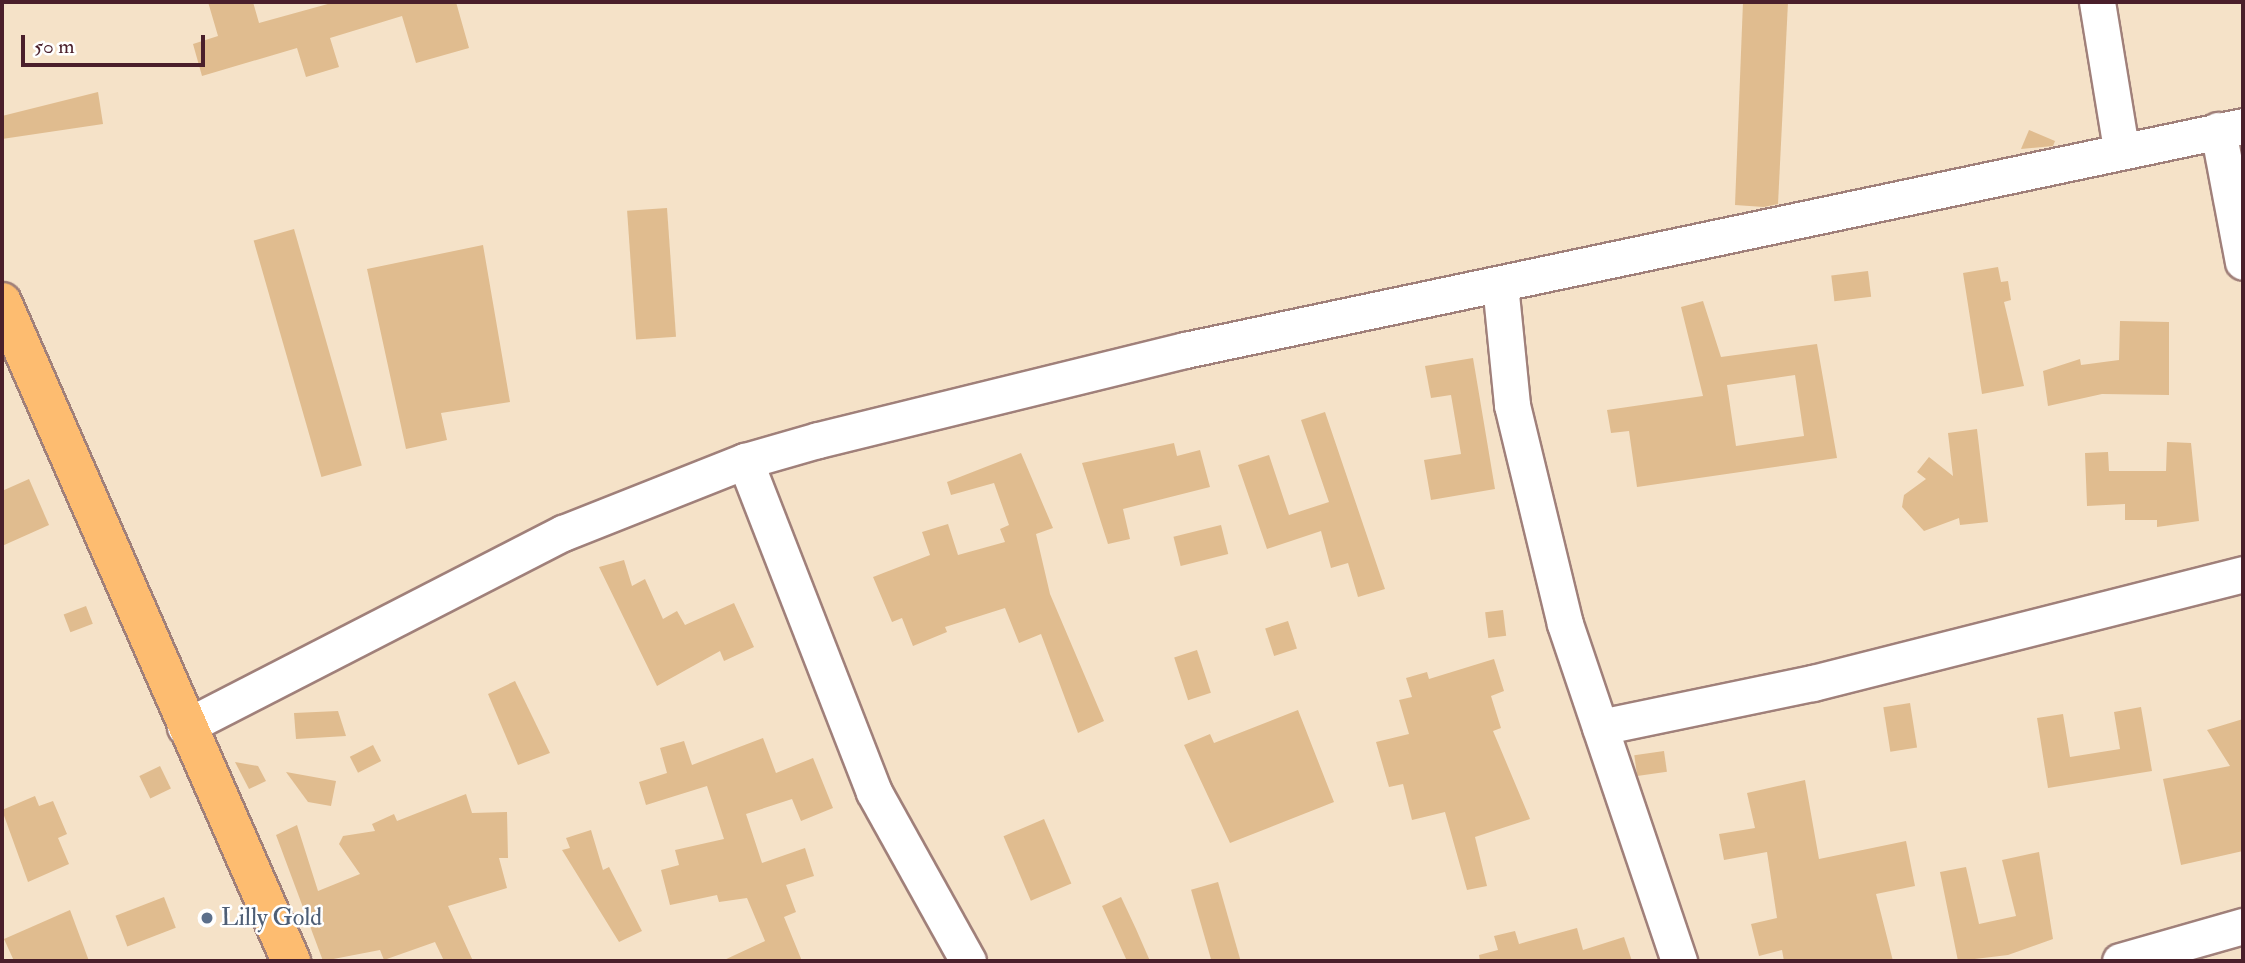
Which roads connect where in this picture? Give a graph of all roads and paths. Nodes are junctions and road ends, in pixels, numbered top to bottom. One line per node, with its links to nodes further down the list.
1 (2097, 2): 3 (street)
2 (2231, 128): 3 (street); 4 (street)
3 (2121, 148): 5 (street)
4 (2243, 262)
5 (1500, 284): 7 (street); 10 (street)
6 (2, 302): 9 (main road)
7 (745, 461): 9 (street); 13 (street)
8 (2243, 574): 10 (street)
9 (185, 727): 12 (main road)
10 (1601, 727): 14 (street)
11 (2243, 926): 15 (street)
12 (291, 961)
13 (968, 961)
14 (1679, 961)
15 (2120, 961)

